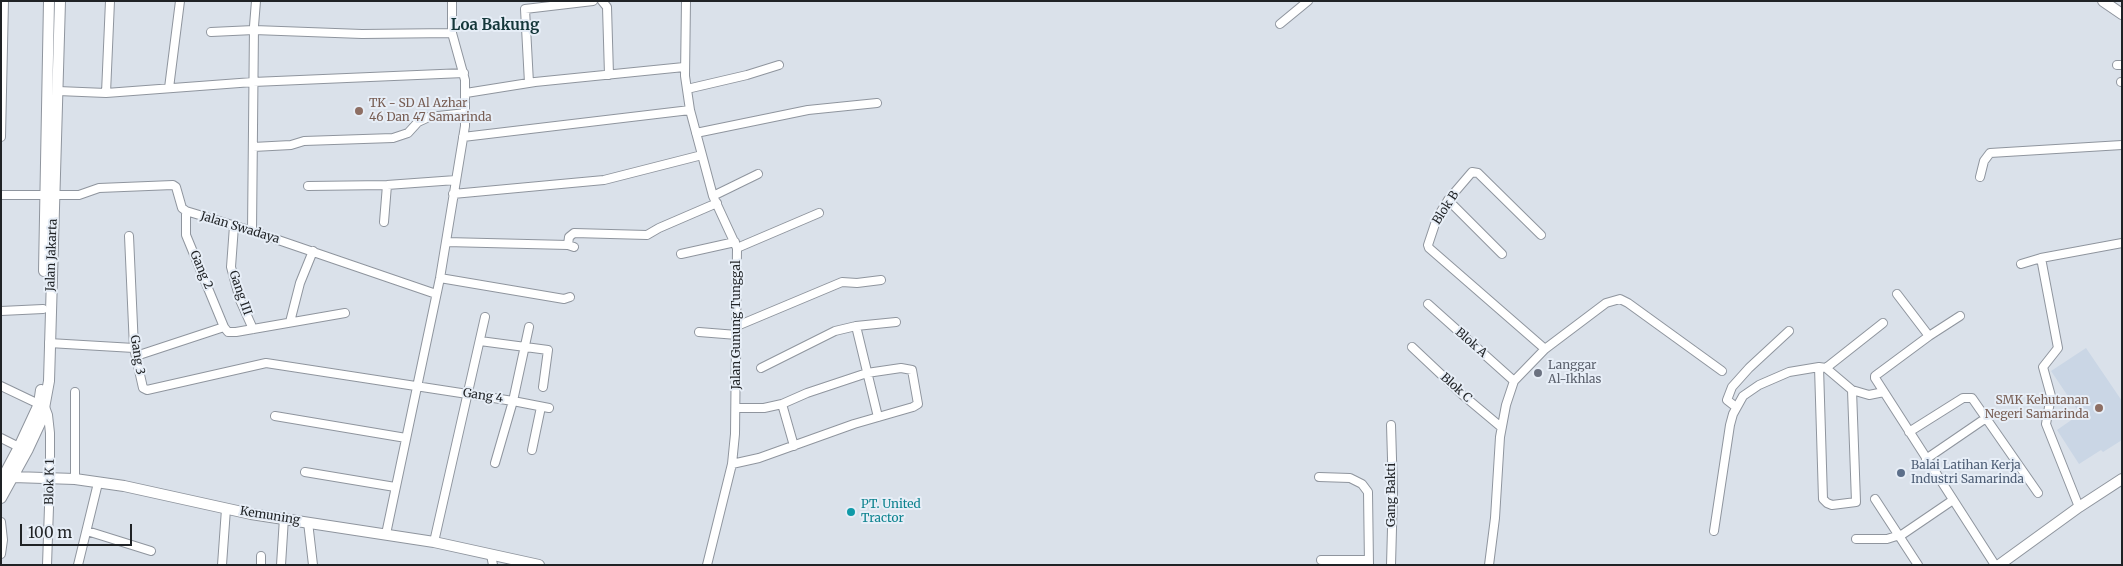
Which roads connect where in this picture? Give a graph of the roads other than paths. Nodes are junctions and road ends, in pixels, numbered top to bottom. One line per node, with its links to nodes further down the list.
1 (4, 1): 13 (street)
2 (49, 1): 46 (main road, Jalan Jakarta)
3 (60, 1): 28 (main road, Jalan Jakarta)
4 (110, 1): 29 (street)
5 (180, 1): 26 (street)
6 (256, 1): 16 (street)
7 (452, 1): 18 (street)
8 (593, 1): 25 (street)
9 (602, 1): 23 (street)
10 (686, 1): 21 (street, Jalan Gunung Tunggal)
11 (1308, 1): 15 (street)
12 (2103, 1): 14 (main road)
13 (3, 13): 19 (street)
14 (2122, 14)
15 (1280, 24)
16 (254, 30): 17 (street); 18 (street); 24 (street)
17 (211, 32)
18 (452, 33): 22 (street)
19 (2, 55): 31 (street)
20 (779, 64): 27 (street)
21 (684, 67): 23 (street); 27 (street, Jalan Gunung Tunggal)
22 (464, 73): 24 (street); 30 (street)
23 (609, 74): 25 (street)
24 (253, 82): 26 (street); 39 (street)
25 (529, 83): 30 (street)
26 (169, 88): 29 (street)
27 (687, 89): 33 (street, Jalan Gunung Tunggal)
28 (58, 91): 29 (street); 46 (main road, Jalan Jakarta)
29 (106, 92)
30 (466, 93): 34 (street)
31 (2, 102): 37 (street)
32 (877, 103): 35 (street)
33 (690, 110): 35 (street, Jalan Gunung Tunggal); 36 (street)
34 (466, 113): 36 (street); 39 (street)
35 (696, 133): 40 (street, Jalan Gunung Tunggal)
36 (463, 137): 43 (street)
37 (1, 138)
38 (2122, 145): 42 (street)
39 (253, 147): 55 (street)
40 (702, 155): 47 (street); 49 (street, Jalan Gunung Tunggal)
41 (758, 174): 49 (street)
42 (1980, 177)
43 (456, 180): 44 (street); 47 (street)
44 (387, 185): 45 (street); 53 (street)
45 (308, 186)
46 (50, 194): 48 (street); 51 (street, Jalan Swadaya); 72 (main road, Jalan Jakarta); 90 (main road, Jalan Jakarta)
47 (453, 194): 58 (street)
48 (1, 195)
49 (715, 199): 58 (street); 60 (street, Jalan Gunung Tunggal)
50 (1448, 200): 56 (street, Blok B); 63 (street); 93 (street, Blok B)
51 (186, 212): 54 (street, Jalan Swadaya); 82 (street, Gang 2)
52 (819, 213): 60 (street)
53 (384, 222)
54 (234, 226): 55 (street, Jalan Swadaya); 84 (street, Gang III)
55 (252, 231): 61 (street, Jalan Swadaya)
56 (1542, 234)
57 (129, 236): 94 (street, Gang 3)
58 (446, 242): 66 (street)
59 (2122, 243): 64 (street)
60 (736, 245): 62 (street); 80 (street, Jalan Gunung Tunggal)
61 (312, 251): 68 (street, Jalan Swadaya); 77 (street)
62 (681, 254)
63 (1502, 254)
64 (2041, 258): 65 (street); 142 (street)
65 (2021, 264)
66 (440, 278): 68 (street); 70 (street)
67 (881, 280): 80 (street)
68 (436, 294): 102 (street)
69 (1897, 294): 88 (street)
70 (570, 297)
71 (1428, 304): 100 (street, Blok A)
72 (44, 309): 73 (street); 110 (main road, Jalan Jakarta)
73 (1, 311)
74 (345, 314): 77 (street)
75 (1960, 316): 88 (street)
76 (485, 318): 89 (street)
77 (290, 322): 84 (street)
78 (896, 322): 81 (street)
79 (1883, 323): 96 (street)
80 (737, 326): 87 (street, Jalan Gunung Tunggal)
81 (856, 326): 97 (street); 99 (street)
82 (224, 327): 84 (street); 94 (street)
83 (528, 327): 91 (street)
84 (253, 329)
85 (1789, 331): 112 (street)
86 (699, 332): 87 (street)
87 (737, 335): 114 (street, Jalan Gunung Tunggal)
88 (1929, 336): 106 (street)
89 (480, 341): 91 (street); 107 (street)
90 (49, 343): 94 (street); 110 (main road, Jalan Jakarta)
91 (526, 346): 103 (street); 108 (street)
92 (1412, 347): 119 (street, Blok C)
93 (1545, 349): 98 (street); 100 (street)
94 (135, 352): 95 (street, Gang 3)
95 (256, 364): 102 (street, Gang 4)
96 (1822, 367): 104 (street); 104 (street); 112 (street)
97 (761, 368)
98 (1722, 371)
99 (867, 373): 109 (street); 116 (street); 116 (street)
100 (1514, 381): 119 (street)
101 (1, 386): 110 (street)
102 (417, 386): 107 (street, Gang 4); 122 (street)
103 (543, 388)
104 (1852, 390): 106 (street)
105 (76, 392): 134 (street)
106 (1884, 392): 120 (street)
107 (469, 394): 108 (street, Gang 4); 152 (street)
108 (513, 400): 111 (street, Gang 4); 127 (street)
109 (782, 404): 114 (street); 123 (street)
110 (42, 405): 124 (main road, Jalan Jakarta); 130 (main road, Jalan Jakarta); 132 (street, Blok K 1)
111 (540, 406): 113 (street, Gang 4); 125 (street)
112 (1736, 407): 148 (street)
113 (549, 408)
114 (736, 408): 128 (street, Jalan Gunung Tunggal)
115 (275, 416): 122 (street)
116 (878, 417): 123 (street)
117 (1986, 418): 120 (street); 126 (street); 138 (street)
118 (1391, 425): 167 (street, Gang Bakti)
119 (1501, 427): 168 (street)
120 (1909, 432): 126 (street)
121 (1, 438): 124 (street)
122 (406, 438): 137 (street)
123 (794, 446): 128 (street)
124 (19, 448): 135 (main road, Jalan Jakarta)
125 (532, 450)
126 (1926, 458): 141 (street)
127 (495, 463)
128 (732, 464): 166 (street, Jalan Gunung Tunggal)
129 (305, 472): 137 (street)
130 (12, 477): 132 (main road, Kemuning); 135 (main road); 139 (main road, Jalan Jakarta)
131 (1319, 477): 158 (street)
132 (50, 478): 134 (main road, Kemuning); 159 (street, Blok K 1)
133 (2122, 478): 142 (main road)
134 (75, 479): 136 (main road, Kemuning)
135 (1, 482)
136 (98, 483): 143 (main road, Kemuning); 147 (street)
137 (395, 487): 149 (street)
138 (2038, 493)
139 (1, 498)
140 (1875, 499): 150 (street)
141 (1953, 500): 150 (street); 170 (street)
142 (2079, 507): 171 (main road)
143 (226, 510): 144 (main road, Kemuning); 161 (street)
144 (284, 518): 146 (main road, Kemuning); 163 (street)
145 (1, 522): 154 (street)
146 (308, 522): 149 (main road, Kemuning); 164 (street)
147 (88, 531): 153 (street); 160 (street)
148 (1714, 531)
149 (386, 534): 152 (main road, Kemuning)
150 (1898, 535): 151 (street); 169 (street)
151 (1856, 539)
152 (434, 542): 156 (main road, Kemuning)
153 (151, 551)
154 (1, 554)
155 (261, 556): 162 (street)
156 (492, 560): 165 (main road, Kemuning)
157 (1322, 560): 158 (street)
158 (1368, 562)
159 (47, 565)
160 (78, 565)
161 (222, 565)
162 (261, 565)
163 (281, 565)
164 (312, 565)
165 (539, 565)
166 (707, 565)
167 (1391, 565)
168 (1489, 565)
169 (1918, 565)
170 (1995, 565)
171 (1999, 565)

